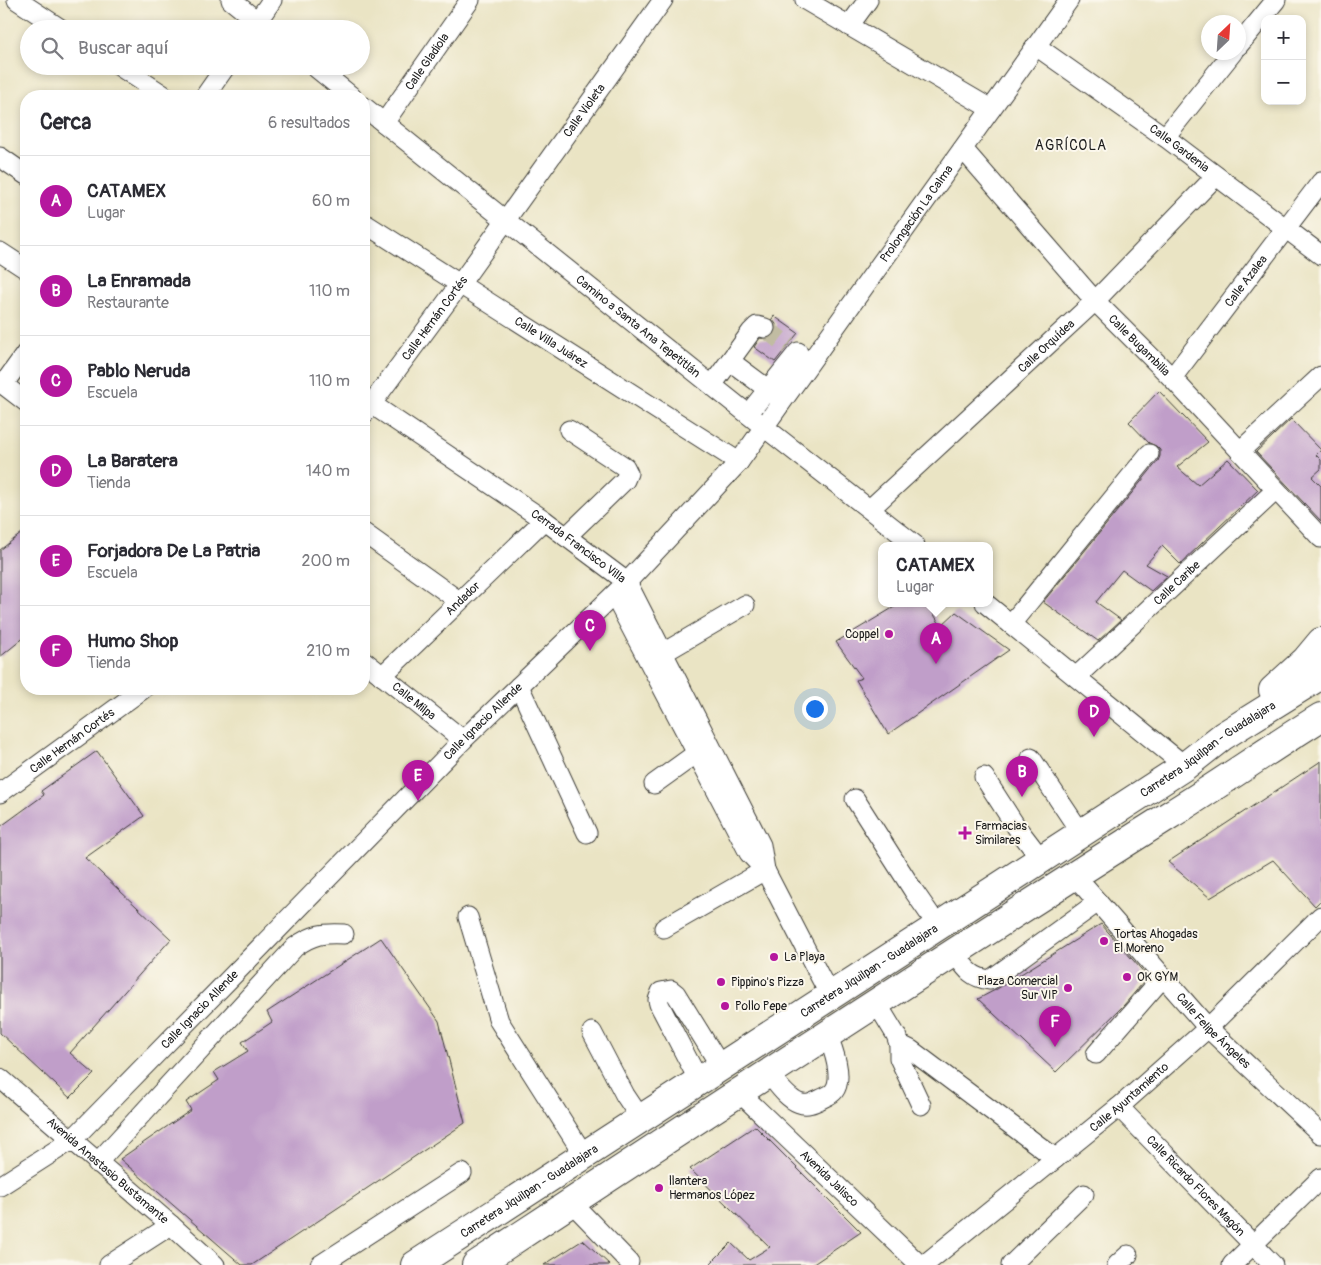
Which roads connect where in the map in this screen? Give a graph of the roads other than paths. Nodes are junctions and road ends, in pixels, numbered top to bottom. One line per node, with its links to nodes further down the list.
1 (17, 0): 10 (street)
2 (231, 0): 11 (street)
3 (272, 0): 12 (street)
4 (470, 0): 25 (street, Calle Gladiola)
5 (663, 0): 32 (street, Calle Violeta)
6 (805, 0): 13 (street)
7 (868, 0): 13 (street)
8 (1069, 0): 15 (street, Prolongación La Calma)
9 (1276, 0): 14 (street)
10 (47, 20)
11 (253, 20)
12 (262, 20)
13 (849, 26): 23 (street)
14 (1246, 36)
15 (1036, 46): 23 (street, Prolongación La Calma); 26 (street, Calle Gardenia)
16 (1227, 60): 26 (street)
17 (133, 75): 20 (street)
18 (220, 75): 21 (street)
19 (325, 75): 22 (street)
20 (156, 90)
21 (209, 90)
22 (344, 90)
23 (991, 109): 27 (street, Prolongación La Calma)
24 (370, 112): 25 (street, Camino a Santa Ana Tepetitlán)
25 (384, 123): 32 (street, Camino a Santa Ana Tepetitlán)
26 (1164, 137): 30 (street, Calle Gardenia)
27 (963, 149): 39 (street, Calle Bugambilia); 41 (street, Prolongación La Calma)
28 (0, 157): 29 (street)
29 (20, 171)
30 (1216, 176): 34 (street, Calle Gardenia); 39 (street, Calle Orquídea)
31 (1321, 182): 34 (street, Calle Azalea)
32 (505, 221): 38 (street, Calle Hernán Cortés); 47 (street, Camino a Santa Ana Tepetitlán)
33 (370, 227): 38 (street, Calle Villa Juárez)
34 (1286, 229): 36 (street, Calle Gardenia); 45 (street, Calle Azalea)
35 (0, 252): 37 (street)
36 (1321, 255)
37 (20, 265)
38 (460, 284): 50 (street, Calle Hernán Cortés); 58 (street, Calle Villa Juárez)
39 (1095, 301): 45 (street, Calle Bugambilia); 60 (street, Calle Orquídea)
40 (765, 328): 43 (street)
41 (799, 353): 48 (street); 51 (street, Prolongación La Calma)
42 (20, 360): 46 (street)
43 (730, 361): 47 (street); 48 (street)
44 (1321, 376): 56 (street)
45 (1172, 378): 56 (street, Calle Bugambilia)
46 (2, 384): 49 (street)
47 (712, 384): 53 (street, Camino a Santa Ana Tepetitlán)
48 (768, 389): 51 (street); 53 (street)
49 (20, 398)
50 (370, 401)
51 (784, 401): 54 (street, Prolongación La Calma)
52 (370, 409): 61 (street, Cerrada Francisco Villa)
53 (748, 414): 54 (street, Camino a Santa Ana Tepetitlán)
54 (764, 428): 58 (street, Calle Ignacio Allende); 60 (street, Camino a Santa Ana Tepetitlán)
55 (569, 430): 62 (street)
56 (1240, 451): 59 (street, Calle Bugambilia)
57 (1149, 454): 70 (street)
58 (739, 462): 66 (street, Calle Ignacio Allende)
59 (1276, 490): 64 (street, Calle Bugambilia); 76 (street, Calle Caribe)
60 (870, 509): 65 (street, Camino a Santa Ana Tepetitlán)
61 (544, 520): 62 (street, Cerrada Francisco Villa); 67 (street, Andador)
62 (566, 536): 66 (street, Cerrada Francisco Villa)
63 (370, 537): 67 (street)
64 (1321, 538)
65 (911, 542)
66 (620, 588): 72 (street, Cerrada Francisco Villa); 77 (street, Calle Ignacio Allende); 82 (street, Cerrada Francisco Villa)
67 (459, 601): 75 (street, Andador)
68 (745, 605): 72 (street)
69 (990, 607): 70 (street)
70 (1011, 624): 76 (street)
71 (1321, 642): 80 (highway)
72 (663, 653): 92 (street, Cerrada Francisco Villa)
73 (370, 666): 75 (street, Calle Milpa)
74 (1321, 675): 80 (highway, Carretera Jiquilpan - Guadalajara)
75 (382, 676): 81 (street, Calle Milpa)
76 (1076, 677): 84 (street)
77 (519, 686): 81 (street, Calle Ignacio Allende); 90 (street)
78 (135, 695): 87 (street, Calle Hernán Cortés)
79 (1319, 722): 93 (highway)
80 (1223, 736): 84 (highway, Carretera Jiquilpan - Guadalajara)
81 (463, 740): 116 (street, Calle Ignacio Allende)
82 (696, 753): 86 (street); 92 (street, Cerrada Francisco Villa)
83 (1031, 758): 89 (street)
84 (1186, 766): 89 (highway, Carretera Jiquilpan - Guadalajara)
85 (984, 777): 91 (street)
86 (654, 784)
87 (0, 792)
88 (855, 799): 97 (street)
89 (1080, 833): 91 (highway, Carretera Jiquilpan - Guadalajara)
90 (587, 834)
91 (1041, 859): 97 (highway, Carretera Jiquilpan - Guadalajara)
92 (764, 870): 98 (street); 102 (street, Cerrada Francisco Villa)
93 (1074, 874): 94 (street, Calle Felipe Ángeles); 100 (highway)
94 (1098, 902): 100 (street); 101 (street, Calle Felipe Ángeles)
95 (1321, 916): 104 (street, Calle Ayuntamiento)
96 (468, 917): 117 (street)
97 (938, 926): 102 (highway, Carretera Jiquilpan - Guadalajara)
98 (664, 928)
99 (344, 934): 119 (street)
100 (954, 952): 103 (highway)
101 (1164, 977): 104 (street, Calle Felipe Ángeles); 108 (street)
102 (830, 996): 114 (highway, Carretera Jiquilpan - Guadalajara)
103 (876, 1002): 106 (highway); 107 (street)
104 (1208, 1028): 113 (street, Calle Ayuntamiento); 115 (street, Calle Felipe Ángeles)
105 (592, 1032): 114 (street)
106 (827, 1034): 109 (highway); 109 (street)
107 (899, 1044): 112 (street); 118 (street)
108 (1096, 1054)
109 (768, 1073): 111 (highway)
110 (0, 1078): 116 (street, Avenida Anastasio Bustamante)
111 (739, 1092): 124 (highway); 133 (street, Avenida Jalisco)
112 (920, 1105)
113 (1119, 1107): 118 (street, Calle Ayuntamiento); 126 (street, Calle Ricardo Flores Magón)
114 (641, 1118): 117 (highway, Carretera Jiquilpan - Guadalajara)
115 (1321, 1134)
116 (72, 1140): 119 (street, Avenida Anastasio Bustamante); 122 (street, Calle Ignacio Allende)
117 (584, 1155): 131 (highway, Carretera Jiquilpan - Guadalajara)
118 (1054, 1159): 133 (street, Calle Ayuntamiento)
119 (97, 1163): 125 (street, Avenida Anastasio Bustamante)
120 (462, 1173): 130 (street)
121 (1321, 1178): 126 (street)
122 (0, 1186)
123 (1084, 1194): 134 (street)
124 (572, 1202): 127 (street); 132 (highway)
125 (171, 1225): 128 (street); 129 (street, Avenida Anastasio Bustamante)
126 (1253, 1244): 135 (street); 136 (street, Calle Ricardo Flores Magón)
127 (629, 1262)
128 (109, 1265)
129 (214, 1265)
130 (320, 1265)
131 (415, 1265)
132 (476, 1265)
133 (922, 1265)
134 (1011, 1265)
135 (1232, 1265)
136 (1272, 1265)

